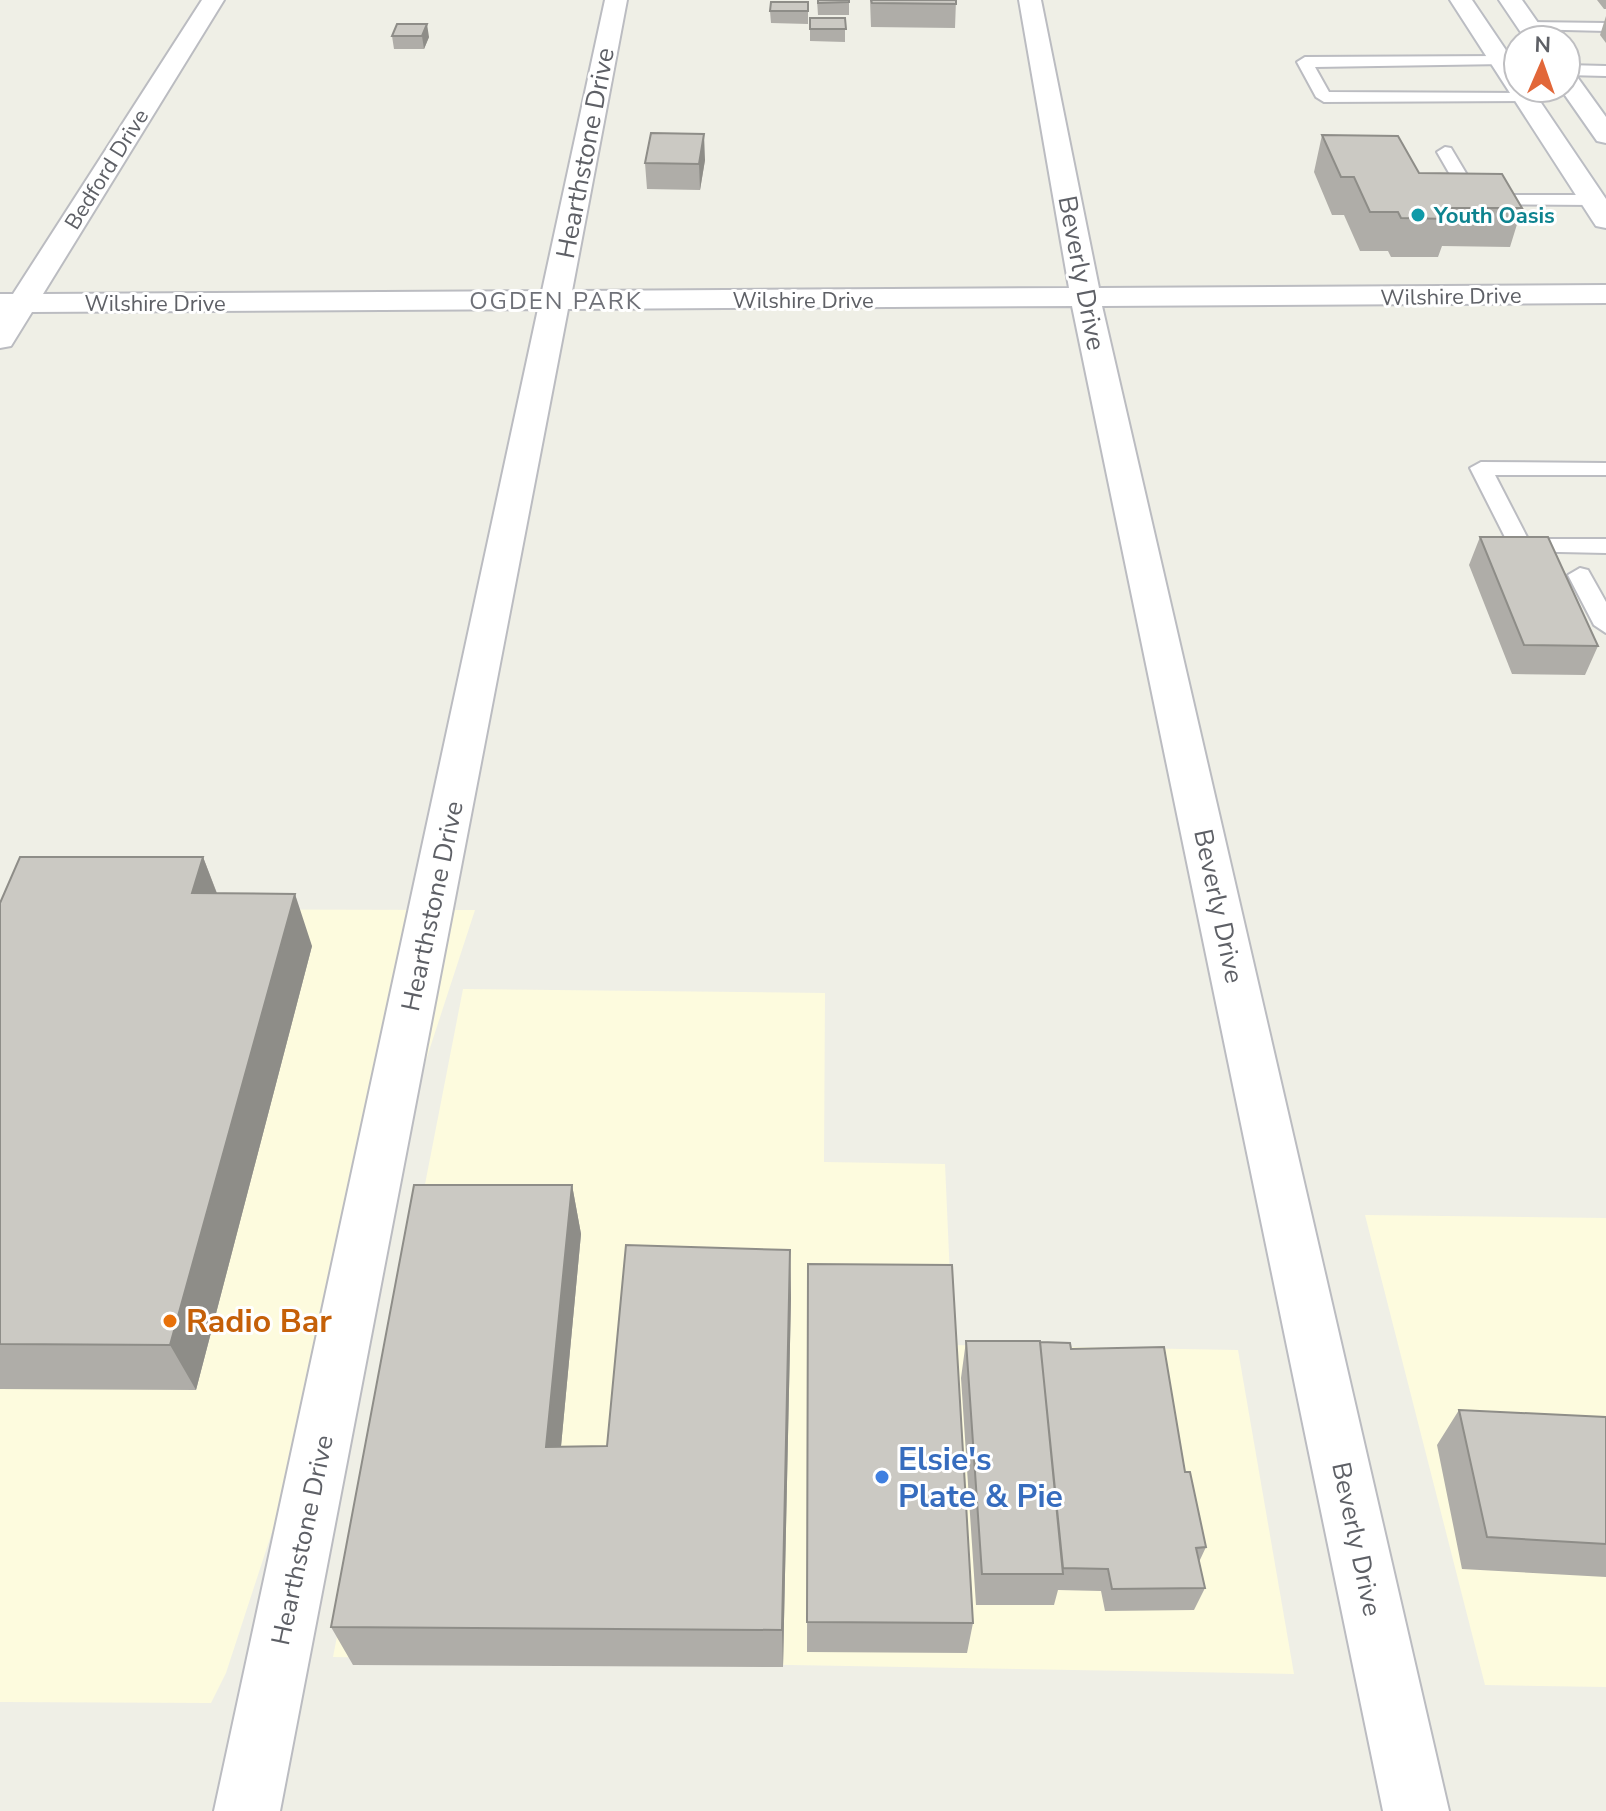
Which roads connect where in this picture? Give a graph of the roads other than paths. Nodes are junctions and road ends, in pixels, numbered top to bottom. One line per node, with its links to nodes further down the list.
1 (213, 0): 22 (street, Bedford Drive)
2 (616, 0): 21 (street, Hearthstone Drive)
3 (1030, 0): 20 (street, Beverly Drive)
4 (1461, 0): 9 (street)
5 (1510, 0): 6 (street)
6 (1527, 24)
7 (1606, 27): 8 (lane)
8 (1582, 29)
9 (1500, 61): 10 (street); 13 (lane)
10 (1502, 64)
11 (1582, 70): 12 (lane)
12 (1606, 71)
13 (1502, 98)
14 (1582, 101): 16 (street)
15 (1528, 104): 18 (street)
16 (1606, 135)
17 (1445, 152): 18 (lane)
18 (1600, 210)
19 (1606, 294): 20 (street, Wilshire Drive)
20 (1086, 300): 21 (street, Wilshire Drive); 29 (street, Beverly Drive)
21 (556, 301): 22 (street, Wilshire Drive); 28 (street, Hearthstone Drive)
22 (11, 303): 23 (street, Bedford Drive)
23 (0, 339)
24 (1606, 469): 25 (lane)
25 (1606, 546)
26 (1580, 575): 27 (lane)
27 (1606, 625)
28 (247, 1811)
29 (1416, 1811)

